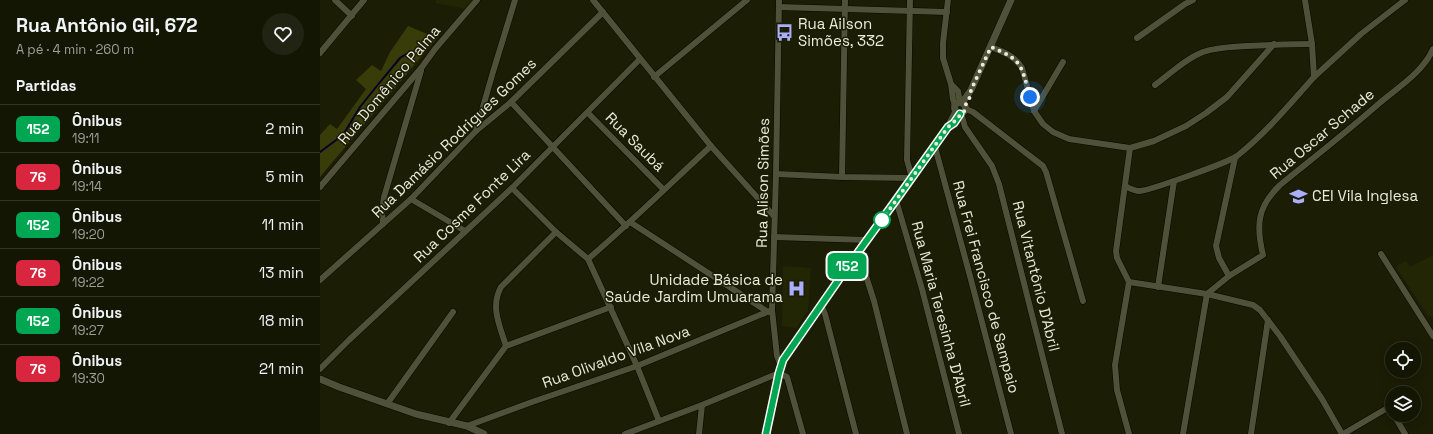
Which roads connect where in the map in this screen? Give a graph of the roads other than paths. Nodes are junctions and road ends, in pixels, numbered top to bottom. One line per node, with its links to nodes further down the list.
1 (334, 0): 20 (street)
2 (364, 0): 20 (street)
3 (477, 0): 29 (street, Rua Domênico Palma)
4 (515, 0): 37 (street)
5 (593, 0): 18 (street)
6 (747, 0): 30 (street)
7 (779, 0): 15 (street, Rua Alison Simões)
8 (845, 0): 16 (street)
9 (910, 0): 17 (street)
10 (948, 0): 19 (street, Rua Vitantônio D'Abril)
11 (1012, 0): 24 (street)
12 (1193, 0): 21 (street)
13 (1305, 0): 23 (street)
14 (1404, 0): 31 (street)
15 (779, 7): 16 (street); 43 (street, Rua Alison Simões)
16 (845, 9): 17 (street); 44 (street)
17 (910, 11): 19 (street); 45 (street)
18 (603, 12): 27 (street); 33 (street, Rua Damásio Rodrigues Gomes)
19 (947, 12): 34 (street, Rua Vitantônio D'Abril)
20 (352, 16): 26 (street)
21 (1137, 38)
22 (1274, 44): 23 (street); 32 (street); 41 (street)
23 (1312, 44): 31 (street)
24 (991, 47): 34 (street); 35 (street)
25 (1433, 49): 63 (street, Rua Oscar Schade)
26 (320, 53)
27 (640, 60): 30 (street); 36 (street, Rua Cosme Fonte Lira)
28 (1063, 62): 35 (street)
29 (422, 67): 48 (street, Rua Domênico Palma); 54 (street)
30 (654, 77): 38 (street)
31 (1314, 77): 42 (street)
32 (1155, 85)
33 (511, 102): 37 (street, Rua Damásio Rodrigues Gomes); 39 (street)
34 (961, 109): 40 (street); 68 (street); 97 (street, Rua Vitantônio D'Abril)
35 (1034, 111): 41 (street)
36 (588, 113): 39 (street, Rua Cosme Fonte Lira); 50 (street, Rua Saubá)
37 (476, 131): 51 (street, Rua Damásio Rodrigues Gomes)
38 (711, 146): 50 (street); 53 (street)
39 (552, 147): 49 (street, Rua Cosme Fonte Lira); 55 (street)
40 (935, 147): 45 (street); 96 (street, Rua Frei Francisco de Sampaio)
41 (1130, 148): 47 (street)
42 (1235, 158): 46 (street); 63 (street)
43 (776, 174): 44 (street); 53 (street, Rua Alison Simões)
44 (842, 177): 45 (street)
45 (912, 178): 52 (street)
46 (1174, 181): 47 (street); 66 (street)
47 (1125, 186): 65 (street)
48 (320, 187)
49 (512, 188): 56 (street, Rua Cosme Fonte Lira); 57 (street)
50 (663, 189): 55 (street)
51 (410, 199): 54 (street, Rua Damásio Rodrigues Gomes); 56 (street)
52 (896, 200): 59 (street); 95 (street, Rua Maria Teresinha D'Abril)
53 (774, 216): 58 (street, Rua Alison Simões)
54 (383, 224): 64 (street, Rua Damásio Rodrigues Gomes)
55 (628, 224): 62 (street); 71 (street)
56 (465, 231): 78 (street, Rua Cosme Fonte Lira)
57 (556, 232): 62 (street); 76 (street)
58 (774, 237): 59 (street); 71 (street, Rua Alison Simões)
59 (867, 240): 60 (street)
60 (858, 251): 69 (street); 94 (street)
61 (1380, 254): 74 (street)
62 (588, 259): 70 (street)
63 (1229, 276): 67 (street)
64 (320, 280)
65 (1129, 282): 66 (street); 98 (street)
66 (1158, 287): 67 (street)
67 (1207, 294): 73 (street); 99 (street)
68 (1083, 301)
69 (821, 305): 79 (street); 93 (street)
70 (611, 307): 76 (street); 77 (street)
71 (770, 311): 77 (street, Rua Olivaldo Vila Nova); 79 (street, Rua Alison Simões)
72 (453, 312): 81 (street)
73 (1268, 320): 100 (street); 101 (street)
74 (1430, 326): 75 (street)
75 (1433, 336)
76 (506, 346): 85 (street)
77 (637, 366): 84 (street); 87 (street, Rua Olivaldo Vila Nova)
78 (320, 369)
79 (780, 370): 82 (street); 91 (street); 92 (street)
80 (320, 379): 81 (street)
81 (387, 404): 85 (street)
82 (702, 405): 84 (street); 90 (street)
83 (1385, 410): 101 (street)
84 (659, 421): 89 (street)
85 (449, 422): 87 (street)
86 (1398, 422): 102 (street)
87 (467, 426): 88 (street)
88 (484, 434)
89 (625, 434)
90 (698, 434)
91 (766, 434)
92 (803, 434)
93 (856, 434)
94 (907, 434)
95 (959, 434)
96 (1011, 434)
97 (1062, 434)
98 (1129, 434)
99 (1183, 434)
100 (1250, 434)
101 (1342, 434)
102 (1405, 434)

